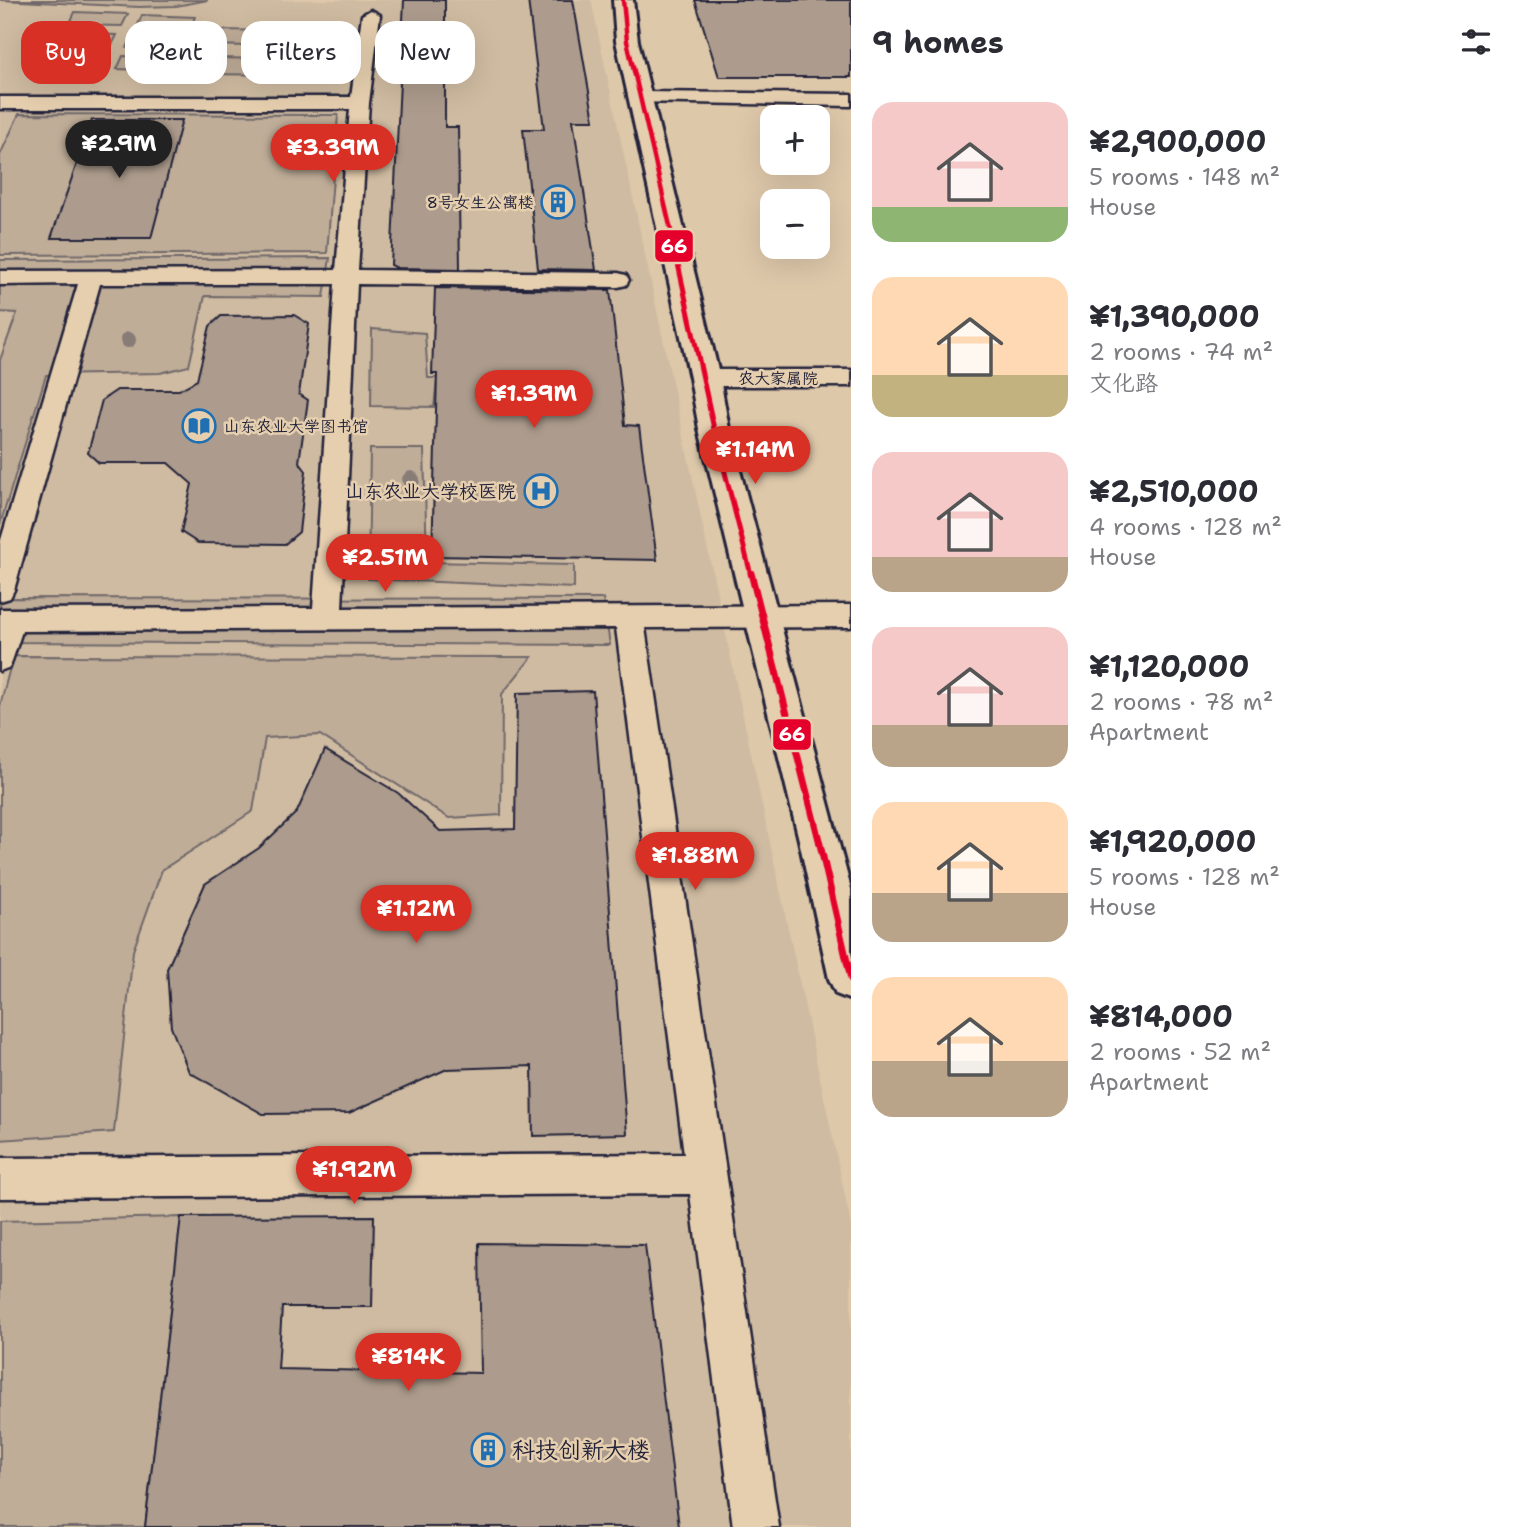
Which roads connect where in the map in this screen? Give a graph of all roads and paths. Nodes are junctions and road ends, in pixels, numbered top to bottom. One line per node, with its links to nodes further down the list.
1 (622, 0): 3 (street)
2 (371, 15): 6 (street)
3 (640, 98): 4 (street); 11 (street)
4 (851, 100)
5 (0, 103): 6 (street)
6 (360, 103): 7 (street)
7 (346, 277): 9 (street); 10 (street); 17 (street)
8 (0, 278): 9 (street)
9 (92, 278): 13 (street)
10 (618, 280)
11 (705, 378): 12 (street, 农大家属院); 14 (street)
12 (851, 378)
13 (0, 590)
14 (759, 615): 15 (street); 16 (street); 20 (street)
15 (851, 616)
16 (629, 617): 17 (street); 21 (street)
17 (327, 619): 18 (street)
18 (6, 620): 19 (street)
19 (0, 659)
20 (851, 979)
21 (707, 1174): 22 (street); 23 (street)
22 (0, 1178)
23 (756, 1527)

